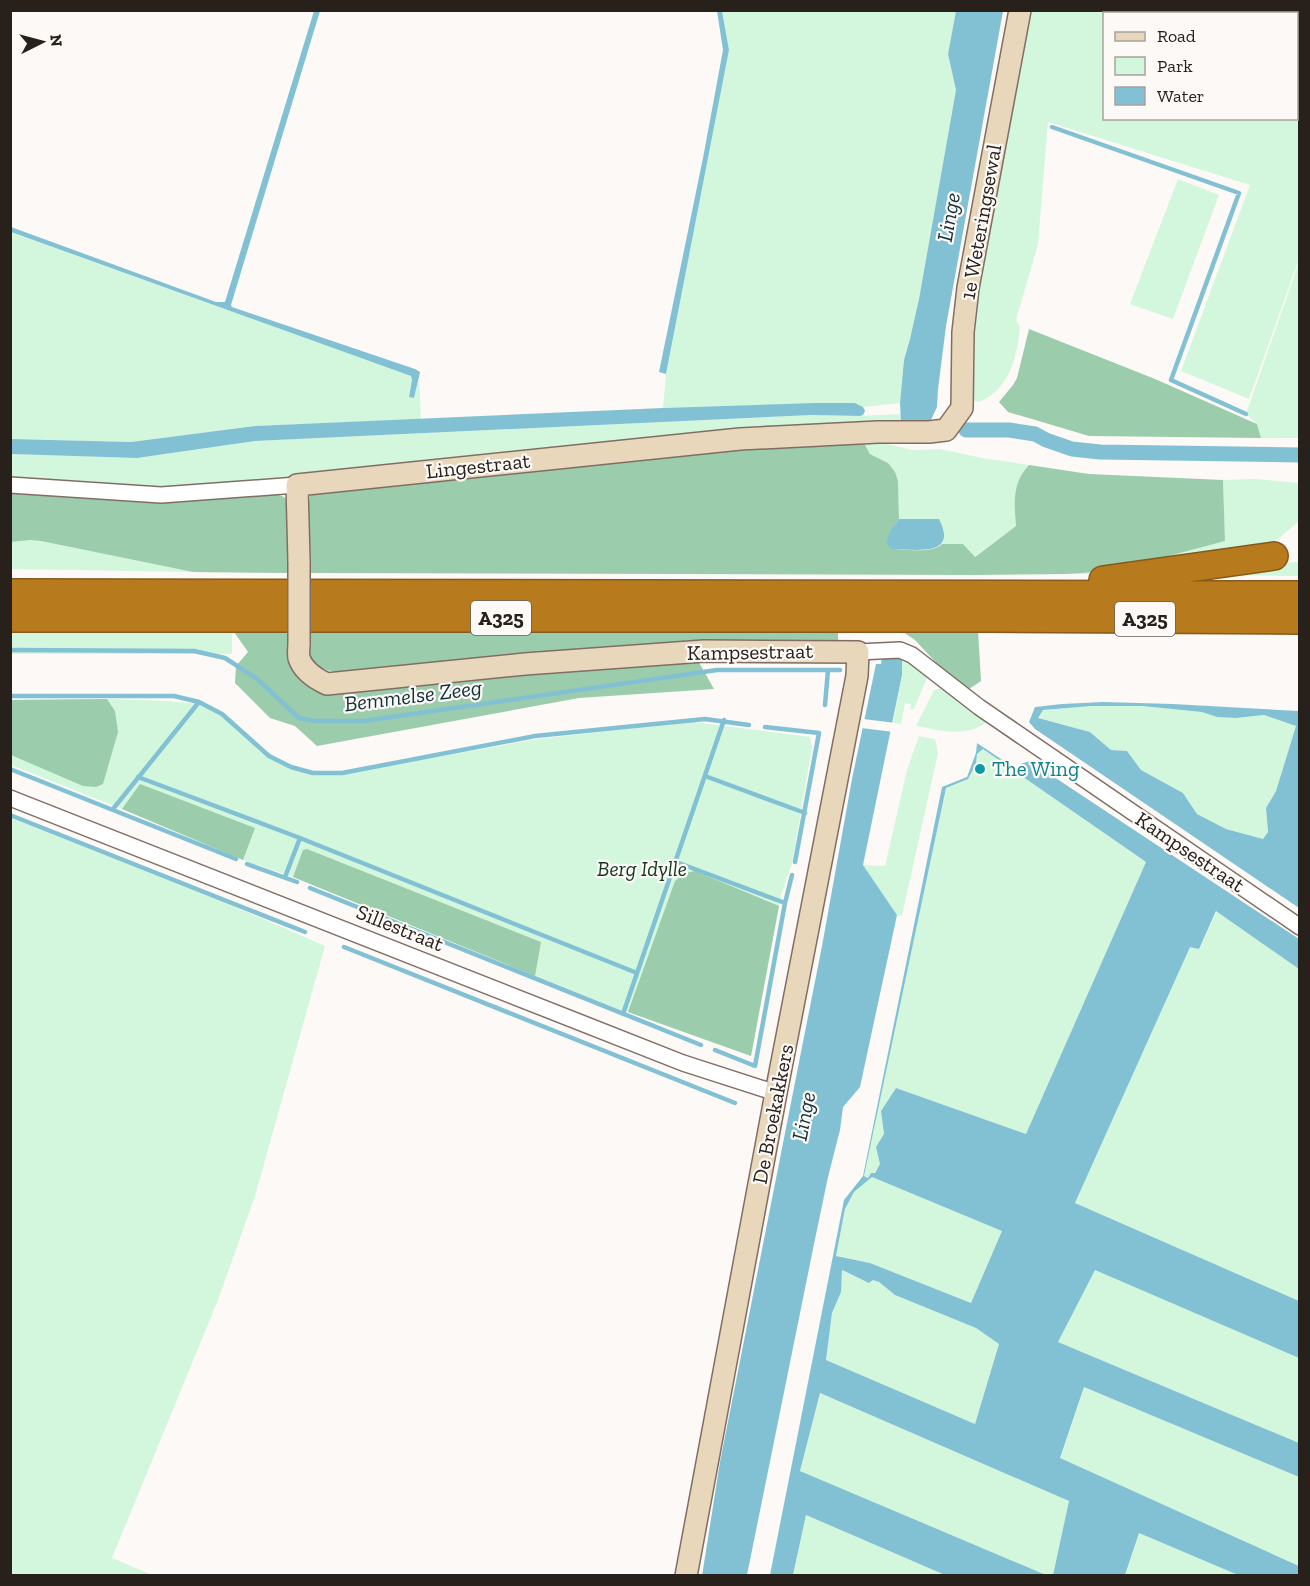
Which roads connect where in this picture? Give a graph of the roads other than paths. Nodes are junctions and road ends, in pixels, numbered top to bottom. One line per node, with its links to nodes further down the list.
1 (1020, 10): 2 (street, 1e Weteringsewal)
2 (946, 430): 4 (street, Lingestraat)
3 (10, 484): 4 (street, Lingestraat)
4 (297, 485): 11 (street, Kampsestraat, bridge)
5 (1274, 556): 7 (highway)
6 (10, 593): 7 (highway, A325)
7 (1052, 593): 8 (highway, A325)
8 (1299, 595)
9 (10, 618): 10 (highway, A325)
10 (1299, 620)
11 (858, 652): 13 (street, Kampsestraat); 14 (street, De Broekakkers)
12 (10, 798): 14 (street, Sillestraat)
13 (1299, 927)
14 (776, 1093): 15 (street, De Broekakkers)
15 (686, 1575)

